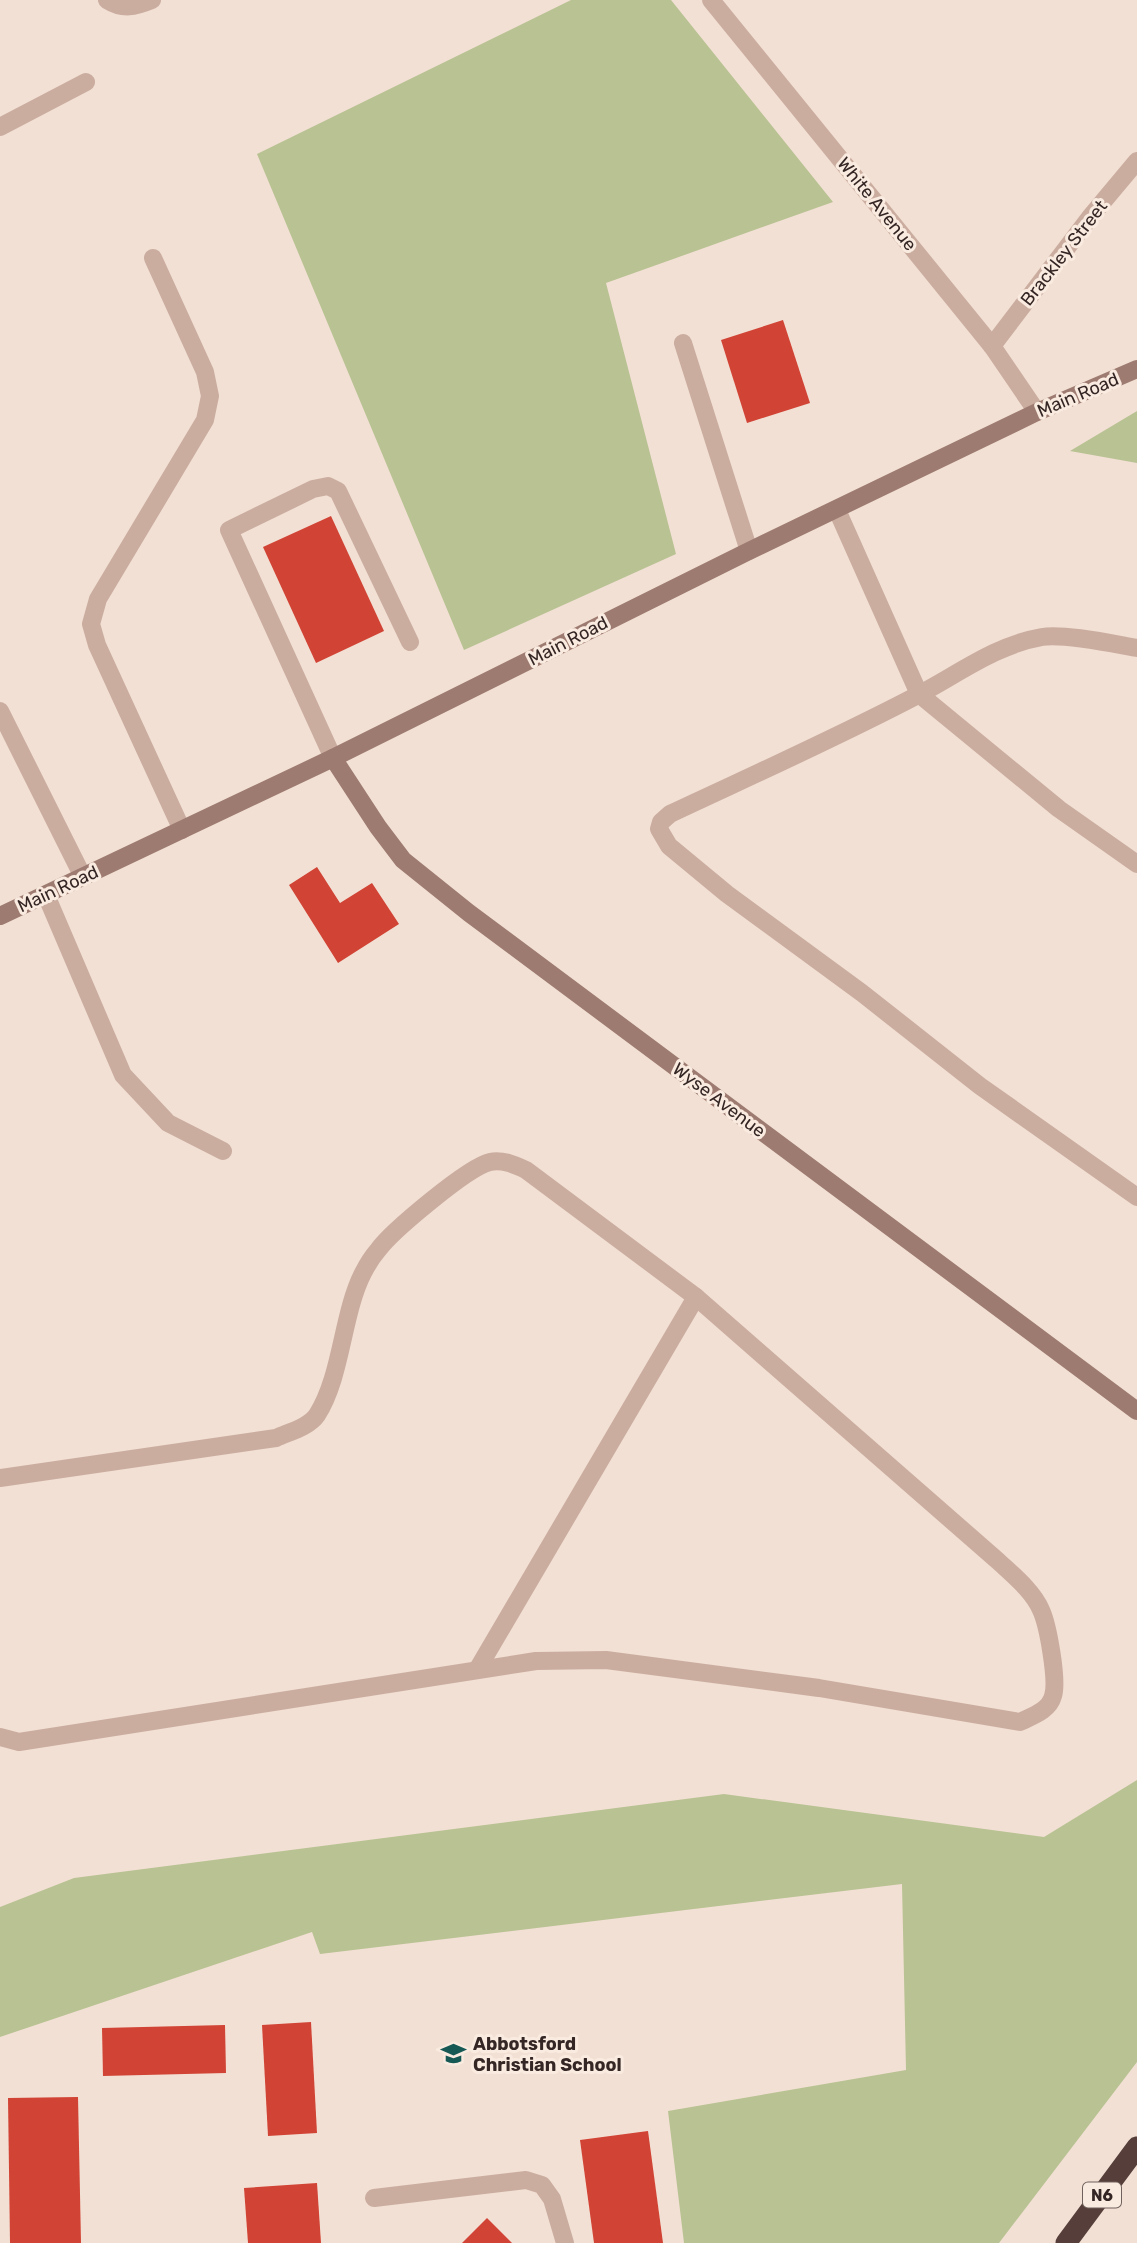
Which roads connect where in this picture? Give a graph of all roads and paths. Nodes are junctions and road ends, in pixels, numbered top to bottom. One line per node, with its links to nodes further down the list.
1 (107, 0): 2 (street)
2 (152, 0)
3 (711, 0): 9 (street, White Avenue)
4 (86, 82): 5 (street)
5 (0, 127)
6 (1137, 161): 9 (street, Brackley Street)
7 (153, 258): 19 (street)
8 (683, 343): 13 (street)
9 (992, 346): 11 (street, White Avenue)
10 (1137, 369): 11 (main road, Main Road)
11 (1037, 412): 12 (main road, Main Road)
12 (836, 510): 13 (main road, Main Road); 16 (street)
13 (749, 551): 18 (main road, Main Road)
14 (410, 642): 18 (street)
15 (1137, 648): 16 (street)
16 (919, 694): 20 (street); 25 (street)
17 (0, 711): 21 (street)
18 (333, 758): 19 (main road, Main Road); 27 (main road, Wyse Avenue)
19 (182, 830): 21 (main road, Main Road)
20 (1137, 864)
21 (83, 877): 22 (main road, Main Road)
22 (46, 895): 23 (main road, Main Road); 24 (street)
23 (0, 916)
24 (223, 1152)
25 (1137, 1197)
26 (696, 1297): 28 (street); 29 (street); 29 (street)
27 (1137, 1411)
28 (0, 1478)
29 (477, 1670): 30 (street)
30 (0, 1737)
31 (1137, 2147): 34 (highway, N6)
32 (374, 2198): 33 (street)
33 (565, 2243)
34 (1066, 2243)

